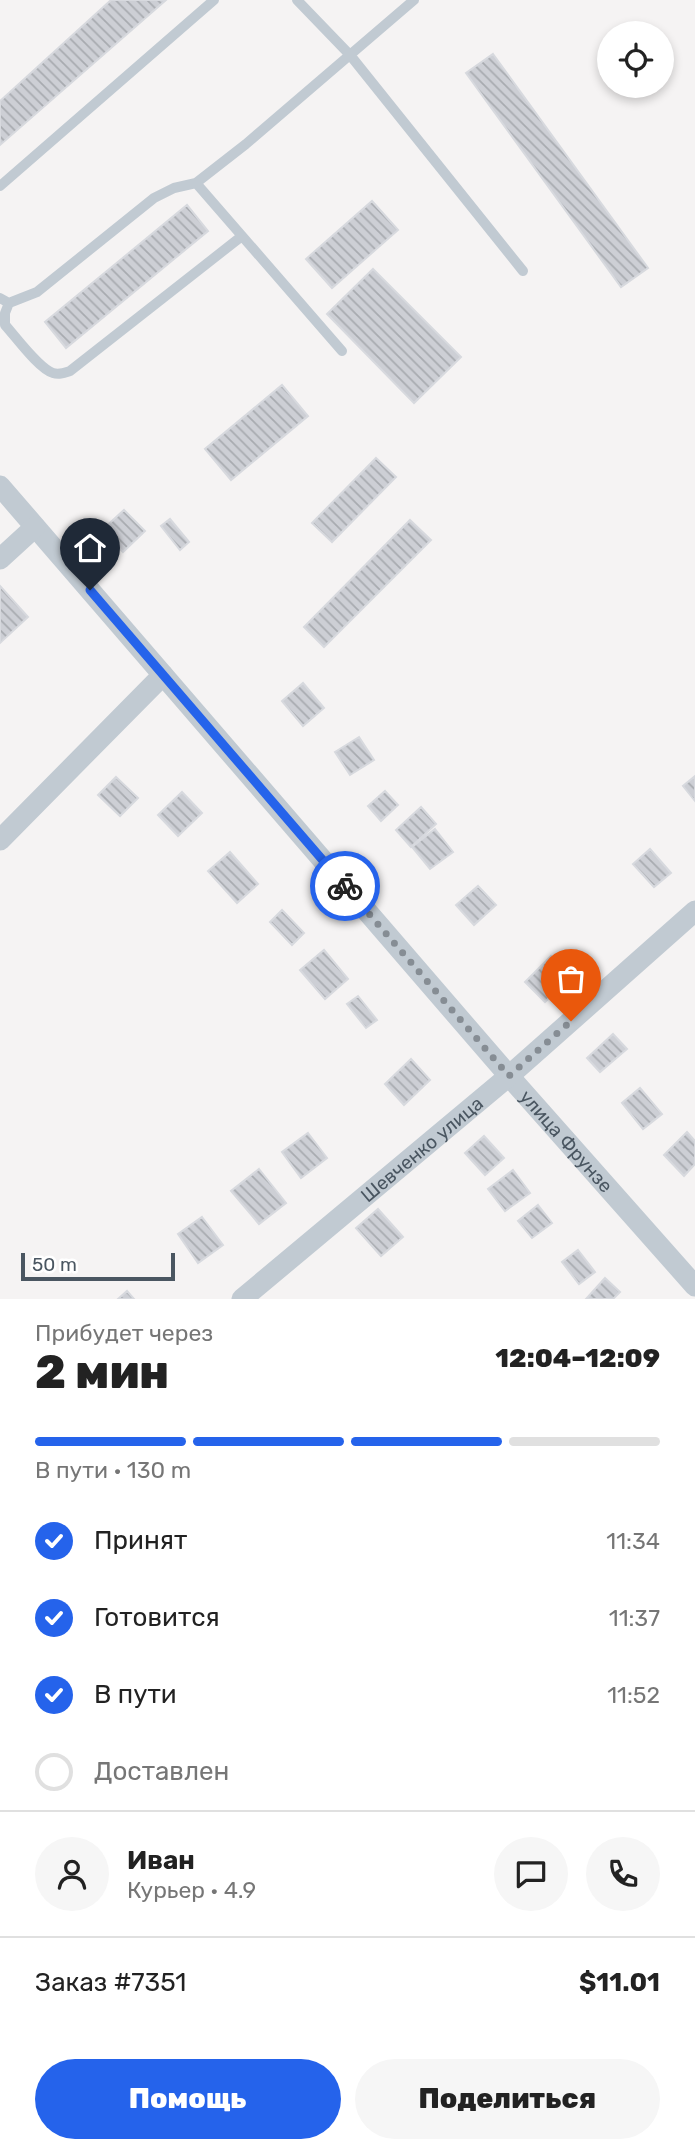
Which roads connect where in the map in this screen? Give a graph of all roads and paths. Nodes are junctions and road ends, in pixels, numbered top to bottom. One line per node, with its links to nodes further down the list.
1 (214, 0): 6 (lane)
2 (297, 0): 4 (lane)
3 (414, 0): 4 (lane)
4 (350, 55): 5 (lane); 8 (lane)
5 (195, 183): 7 (lane); 9 (lane)
6 (0, 186)
7 (242, 236): 9 (lane); 10 (lane)
8 (523, 271)
9 (5, 300)
10 (342, 351)
11 (0, 486): 12 (street, улица Фрунзе)
12 (36, 527): 13 (street); 14 (street, улица Фрунзе)
13 (0, 559)
14 (163, 675): 15 (street); 17 (street, улица Фрунзе)
15 (0, 840)
16 (695, 911): 17 (street, Шевченко улица)
17 (509, 1076): 18 (street, улица Фрунзе); 19 (street, Шевченко улица)
18 (695, 1286)
19 (242, 1299)

